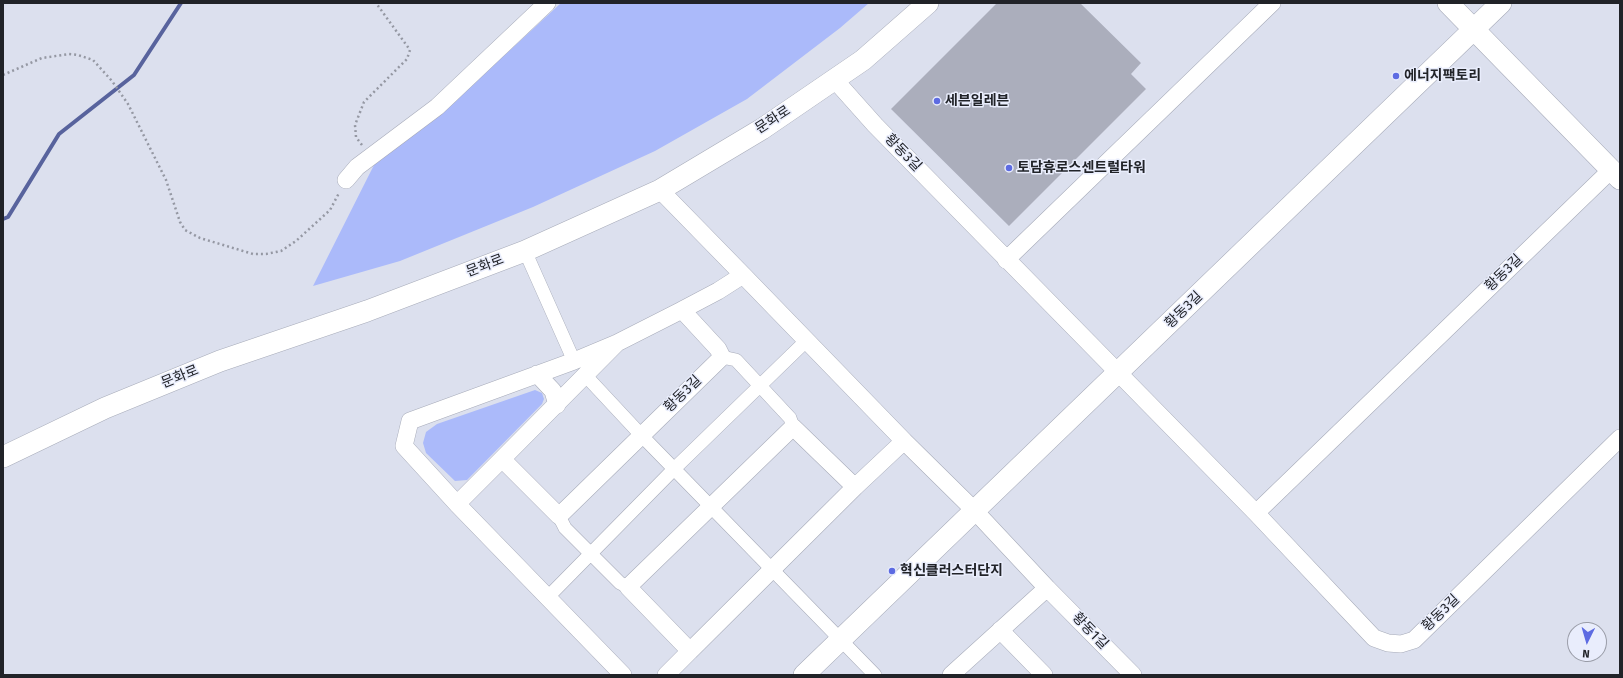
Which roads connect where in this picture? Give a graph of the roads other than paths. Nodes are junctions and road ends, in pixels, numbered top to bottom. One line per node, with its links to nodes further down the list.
1 (547, 3): 9 (street)
2 (928, 3): 7 (street, 문화로)
3 (1272, 3): 12 (street)
4 (1448, 3): 6 (street, 황동3길)
5 (1501, 3): 6 (street, 황동3길)
6 (1473, 29): 8 (street, 황동3길); 20 (street, 황동3길)
7 (834, 79): 10 (street, 문화로); 12 (street, 황동3길)
8 (1616, 174): 35 (street, 황동3길)
9 (346, 180)
10 (660, 190): 11 (street, 문화로); 13 (street)
11 (524, 251): 18 (street); 28 (street, 문화로)
12 (1006, 260): 20 (street, 황동3길)
13 (743, 275): 14 (street); 15 (street)
14 (682, 310): 16 (street); 17 (street)
15 (807, 340): 22 (street); 27 (street)
16 (617, 343): 18 (street); 21 (street)
17 (722, 357): 22 (street); 25 (street, 황동3길)
18 (574, 361): 19 (street)
19 (537, 374): 23 (street); 32 (street)
20 (1118, 374): 34 (street, 황동3길); 35 (street, 황동3길)
21 (586, 376): 23 (street); 25 (street)
22 (760, 386): 24 (street); 30 (street)
23 (557, 406): 29 (street)
24 (793, 427): 31 (street); 33 (street)
25 (641, 435): 30 (street); 36 (street, 황동3길)
26 (1620, 438): 35 (street, 황동3길)
27 (904, 441): 31 (street); 34 (street)
28 (3, 457)
29 (502, 459): 32 (street); 36 (street)
30 (675, 468): 33 (street); 37 (street)
31 (855, 487): 38 (street)
32 (456, 504): 41 (street)
33 (711, 506): 38 (street); 39 (street)
34 (974, 510): 40 (street, 황동1길); 43 (street, 황동3길)
35 (1256, 513)
36 (559, 516): 37 (street)
37 (591, 554): 39 (street); 41 (street)
38 (772, 569): 43 (street); 44 (street)
39 (628, 587): 44 (street)
40 (1047, 588): 42 (street); 51 (street, 황동1길)
41 (547, 598): 45 (street)
42 (1000, 630): 49 (street); 50 (street)
43 (841, 639): 47 (street, 황동3길); 48 (street)
44 (690, 651): 46 (street)
45 (623, 675)
46 (666, 675)
47 (804, 675)
48 (875, 675)
49 (951, 675)
50 (1044, 675)
51 (1133, 675)

